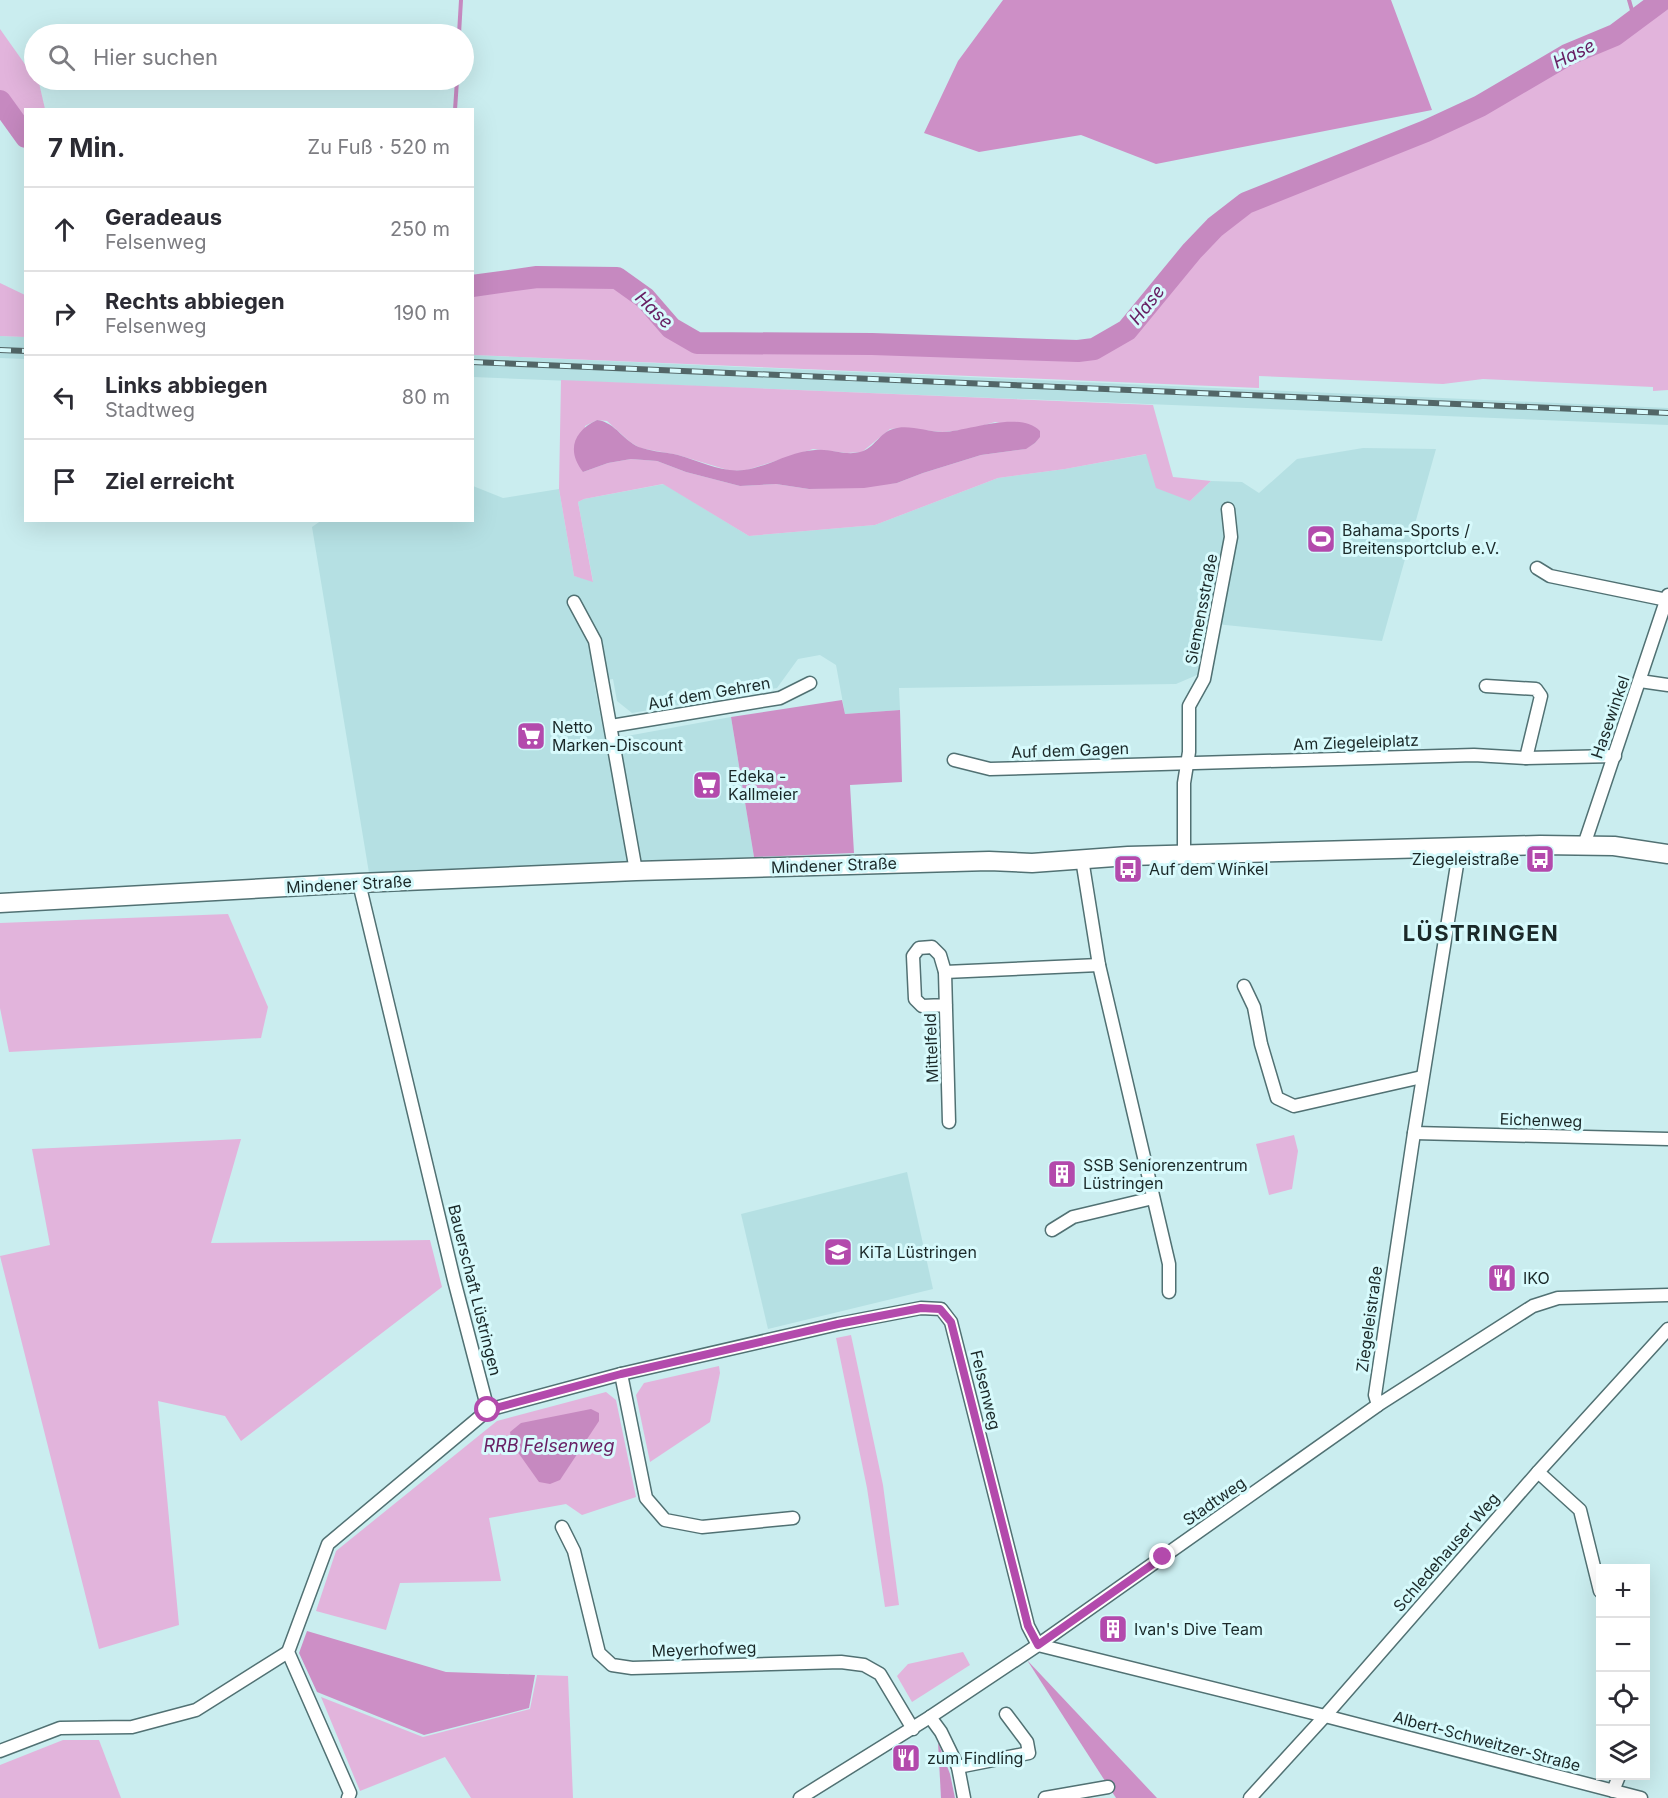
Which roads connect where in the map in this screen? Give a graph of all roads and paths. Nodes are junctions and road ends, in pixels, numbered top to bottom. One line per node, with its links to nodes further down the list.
1 (1228, 509): 13 (street, Siemensstraße)
2 (1537, 568): 3 (street, Hasewinkel)
3 (1667, 597): 5 (street, Hasewinkel)
4 (574, 602): 9 (street)
5 (1640, 681): 7 (street); 10 (street, Hasewinkel)
6 (810, 683): 9 (street, Auf dem Gehren)
7 (1668, 685)
8 (1486, 686): 11 (street)
9 (611, 726): 19 (street)
10 (1615, 756): 11 (street, Am Ziegeleiplatz); 14 (street, Hasewinkel)
11 (1526, 758): 13 (street, Am Ziegeleiplatz)
12 (954, 760): 13 (street, Auf dem Gagen)
13 (1187, 764): 17 (street, Siemensstraße)
14 (1584, 844): 15 (main road, Mindener Straße); 16 (main road, Mindener Straße)
15 (1460, 846): 17 (main road, Mindener Straße); 26 (street, Ziegeleistraße)
16 (1668, 854)
17 (1184, 855): 18 (main road, Mindener Straße)
18 (1082, 859): 19 (main road, Mindener Straße); 22 (street)
19 (636, 871): 20 (main road, Mindener Straße)
20 (359, 883): 21 (main road, Mindener Straße); 37 (street, Bauerschaft Lüstringen)
21 (0, 903)
22 (1099, 965): 23 (street); 30 (street)
23 (945, 972): 25 (street, Mittelfeld); 25 (street)
24 (1244, 986): 26 (street)
25 (946, 1005): 27 (street, Mittelfeld)
26 (1422, 1077): 28 (street, Ziegeleistraße)
27 (949, 1122)
28 (1413, 1133): 29 (street, Eichenweg); 36 (street, Ziegeleistraße)
29 (1668, 1139)
30 (1154, 1198): 31 (street); 32 (street)
31 (1052, 1230)
32 (1169, 1292)
33 (1668, 1295): 36 (street, Stadtweg)
34 (1668, 1329): 38 (street, Schledehauser Weg)
35 (621, 1374): 37 (street, Felsenweg); 39 (street); 42 (street, Felsenweg)
36 (1378, 1405): 42 (street, Stadtweg)
37 (488, 1410): 43 (street)
38 (1538, 1472): 41 (street); 45 (street, Schledehauser Weg)
39 (793, 1518)
40 (562, 1527): 47 (street, Meyerhofweg)
41 (1596, 1575)
42 (1038, 1645): 45 (street); 46 (street, Stadtweg)
43 (288, 1653): 48 (street); 53 (street)
44 (1006, 1714): 49 (street)
45 (1325, 1716): 52 (street, Albert-Schweitzer-Straße); 57 (street, Schledehauser Weg)
46 (930, 1717): 47 (street, Stadtweg); 49 (street)
47 (913, 1729): 54 (street, Stadtweg)
48 (0, 1750)
49 (958, 1767): 55 (street)
50 (1617, 1780): 52 (street)
51 (1108, 1786): 56 (street)
52 (1613, 1791): 58 (street, Albert-Schweitzer-Straße)
53 (348, 1798)
54 (800, 1798)
55 (964, 1798)
56 (1045, 1798)
57 (1250, 1798)
58 (1641, 1798)

